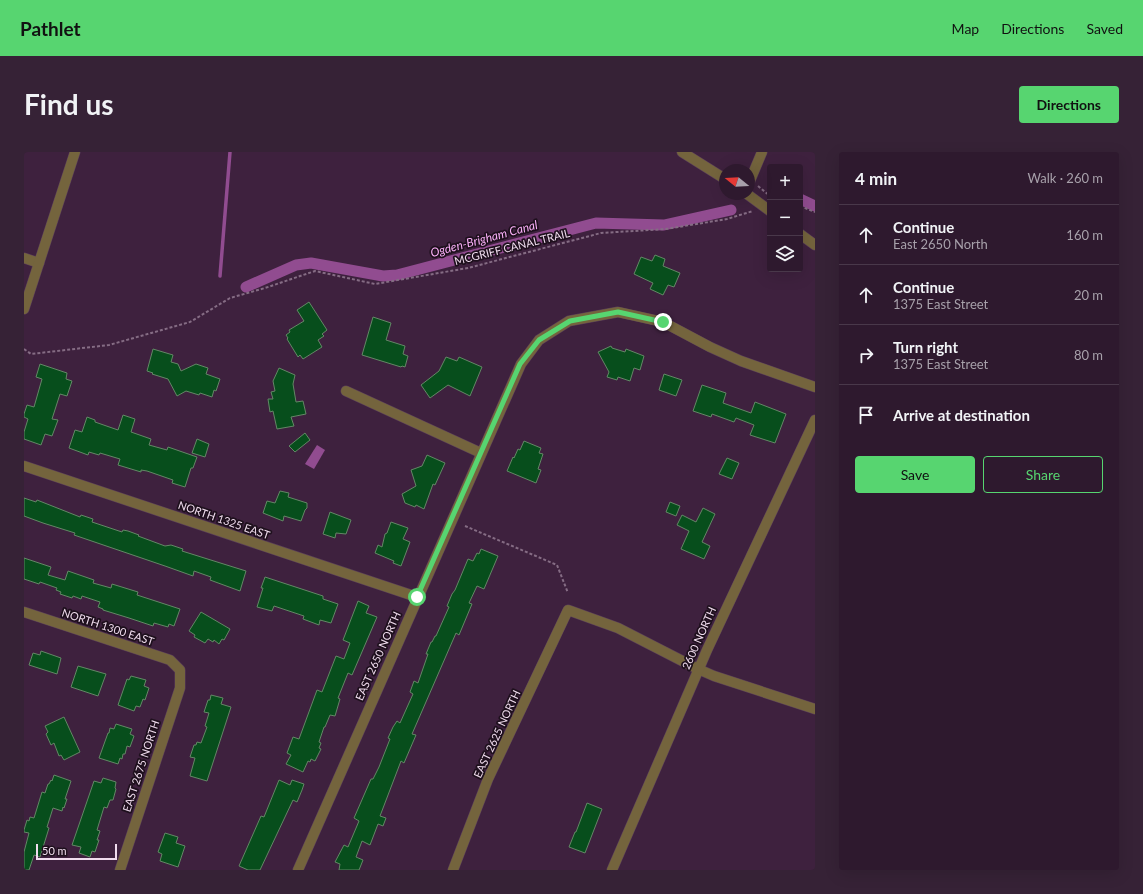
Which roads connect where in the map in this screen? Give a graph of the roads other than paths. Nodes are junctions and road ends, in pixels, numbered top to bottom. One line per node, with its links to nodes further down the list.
1 (75, 152): 11 (street)
2 (682, 152): 5 (street)
3 (762, 152): 4 (street)
4 (755, 169)
5 (719, 175)
6 (755, 200): 7 (street)
7 (767, 209)
8 (803, 236): 9 (street)
9 (815, 245)
10 (24, 258): 11 (street)
11 (38, 263): 12 (street)
12 (24, 309)
13 (815, 387): 16 (street, EAST 2650 NORTH)
14 (346, 391): 16 (street)
15 (815, 420): 20 (street, 2600 NORTH)
16 (482, 452): 18 (street, EAST 2650 NORTH)
17 (24, 466): 18 (street, NORTH 1325 EAST)
18 (417, 597): 24 (street, EAST 2650 NORTH)
19 (24, 612): 21 (street, NORTH 1300 EAST)
20 (698, 669): 22 (street); 25 (street, EAST 2625 NORTH); 26 (street, 2600 NORTH)
21 (180, 670): 23 (street, EAST 2675 NORTH)
22 (815, 710)
23 (120, 870)
24 (298, 870)
25 (453, 870)
26 (612, 870)

